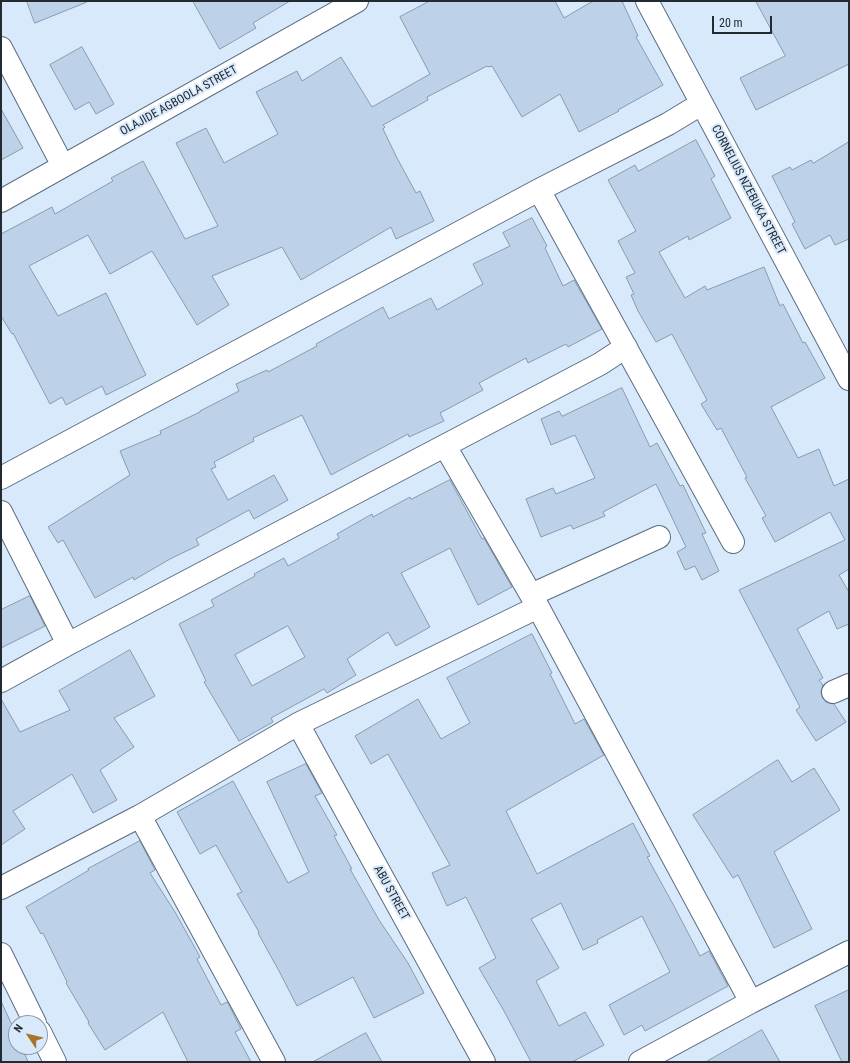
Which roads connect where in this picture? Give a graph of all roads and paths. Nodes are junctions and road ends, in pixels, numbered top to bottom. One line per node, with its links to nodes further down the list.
1 (357, 1): 5 (street, OLAJIDE AGBOOLA STREET)
2 (646, 1): 4 (street, CORNELIUS NZEBUKA STREET)
3 (1, 48): 5 (street)
4 (701, 104): 6 (street); 9 (street, CORNELIUS NZEBUKA STREET)
5 (63, 166): 7 (street, OLAJIDE AGBOOLA STREET)
6 (539, 190): 8 (street); 11 (street)
7 (1, 201)
8 (626, 347): 10 (street); 14 (street)
9 (849, 379)
10 (445, 446): 15 (street); 16 (street)
11 (1, 478)
12 (1, 512): 16 (street)
13 (659, 537): 15 (street)
14 (733, 542)
15 (535, 601): 18 (street); 23 (street)
16 (68, 644): 17 (street)
17 (1, 681)
18 (298, 724): 19 (street); 28 (street, ABU STREET)
19 (140, 816): 20 (street); 27 (street)
20 (1, 888)
21 (849, 952): 23 (street)
22 (1, 954): 24 (street)
23 (751, 1002): 29 (street)
24 (31, 1015)
25 (48, 1048): 26 (street)
26 (55, 1062)
27 (274, 1062)
28 (484, 1062)
29 (640, 1062)

